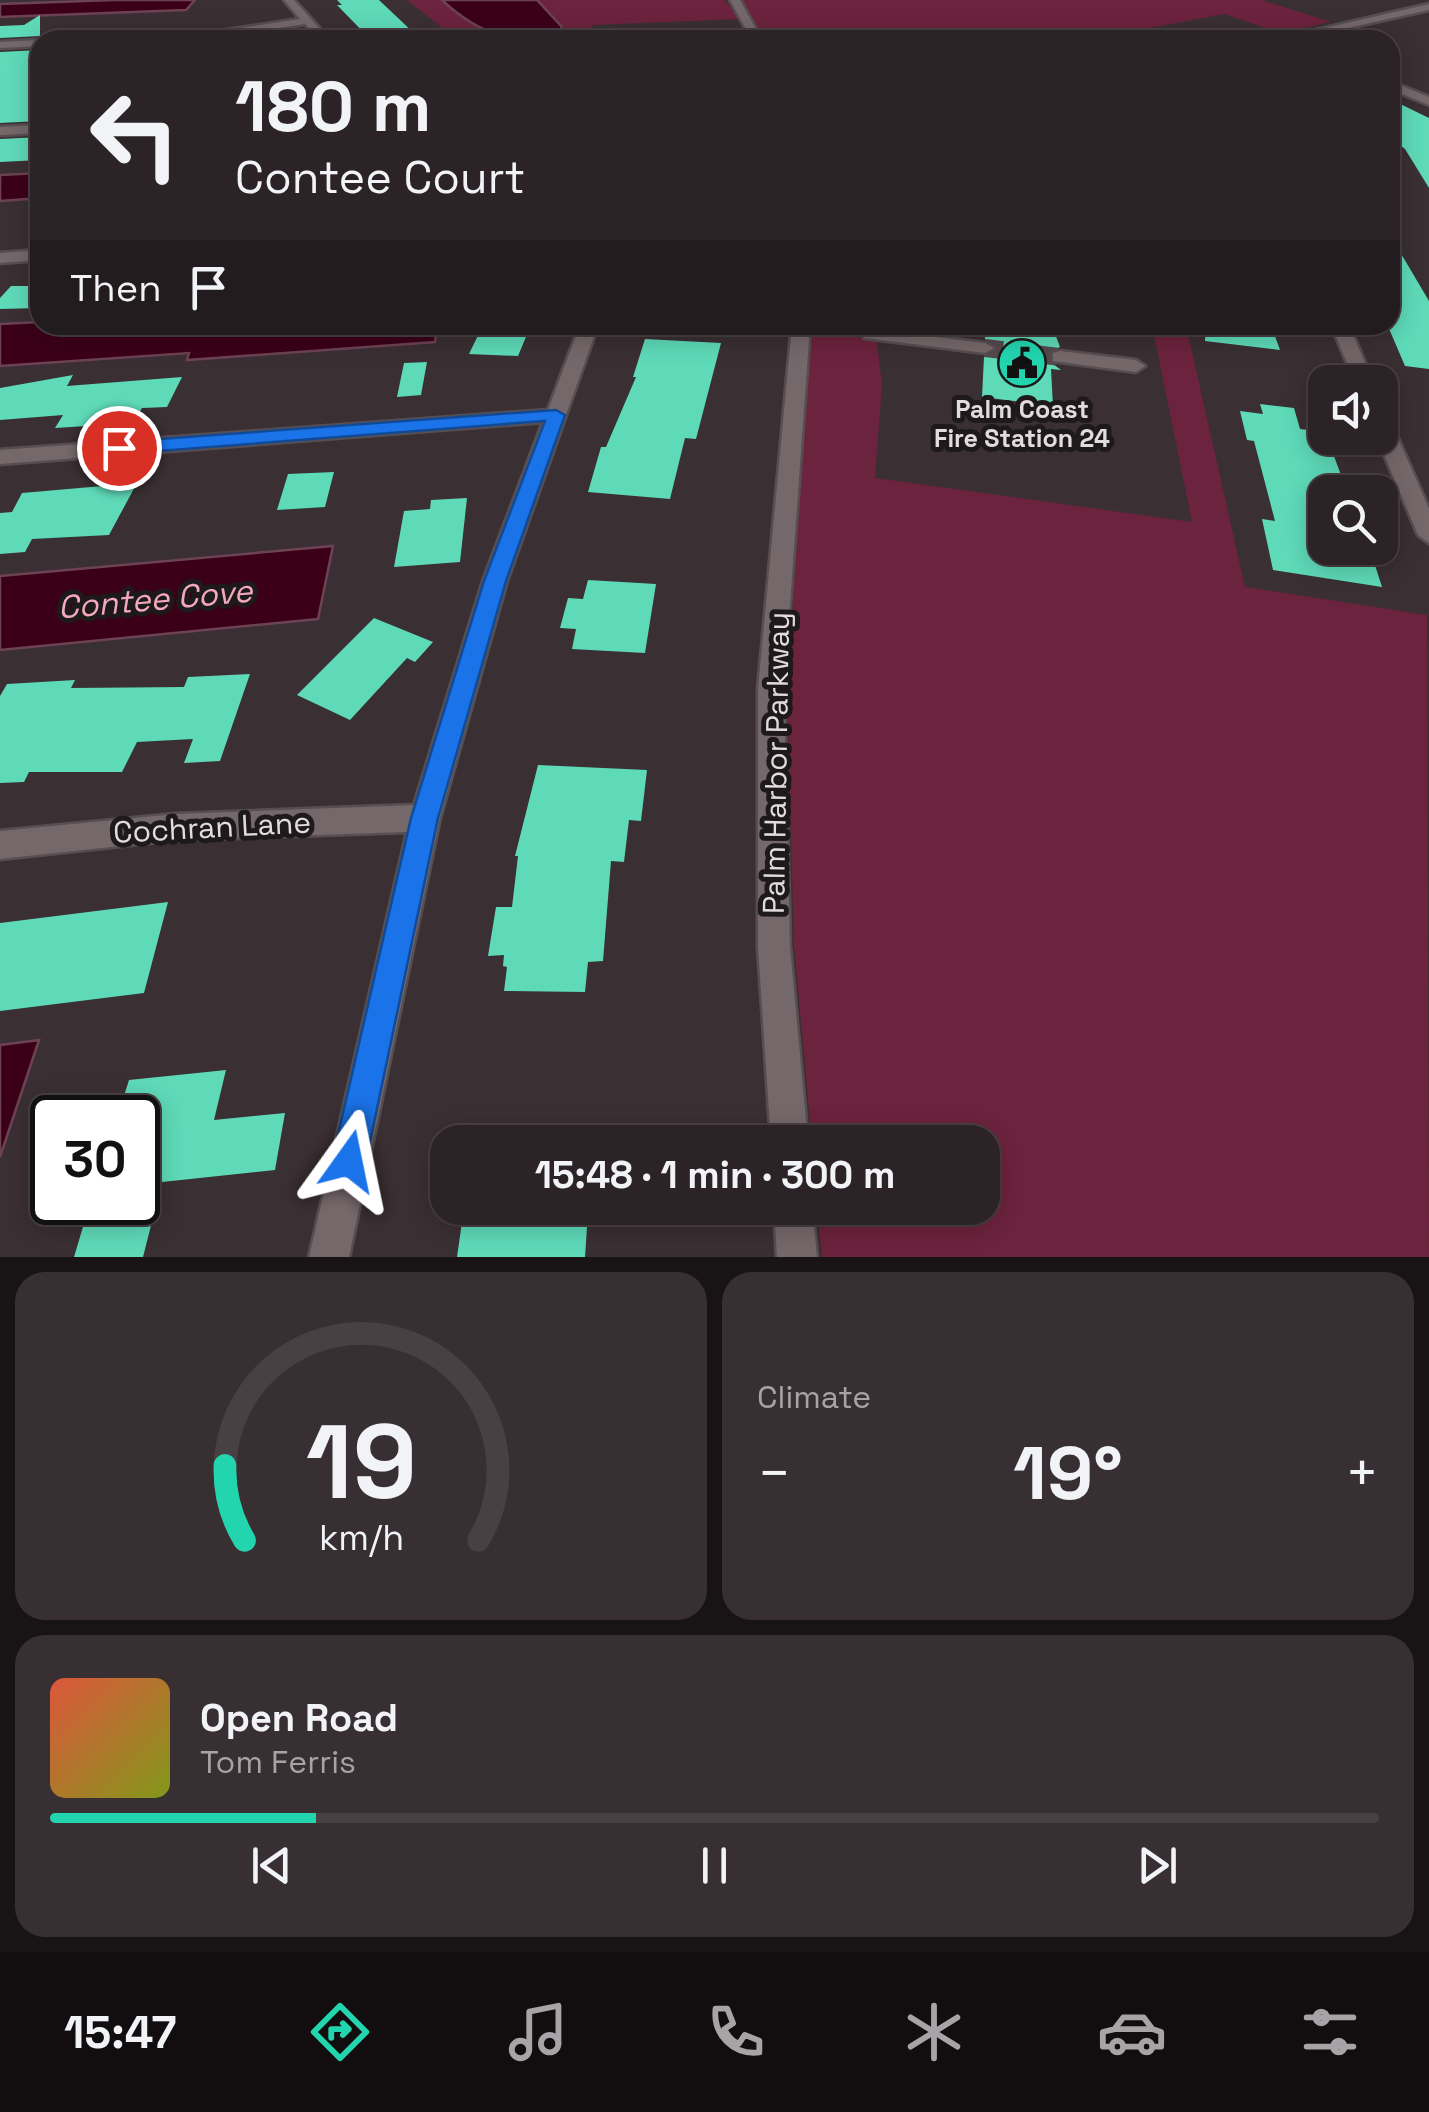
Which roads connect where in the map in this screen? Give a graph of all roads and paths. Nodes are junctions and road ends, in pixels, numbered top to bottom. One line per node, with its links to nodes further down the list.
1 (289, 0): 5 (street)
2 (735, 0): 9 (street)
3 (1429, 7): 4 (street)
4 (1389, 16): 6 (street); 10 (street)
5 (307, 21): 7 (street); 8 (street)
6 (1416, 24)
7 (251, 30)
8 (315, 30)
9 (752, 30)
10 (1324, 30)
11 (30, 44): 12 (street)
12 (0, 45)
13 (1400, 89): 14 (street)
14 (1429, 101)
15 (30, 130): 16 (street)
16 (0, 131)
17 (30, 256): 18 (street)
18 (0, 258)
19 (585, 335): 27 (street)
20 (800, 335): 33 (street, Palm Harbor Parkway)
21 (878, 335): 23 (street)
22 (1344, 335): 25 (street)
23 (985, 348)
24 (1060, 357): 26 (street)
25 (1357, 365)
26 (1136, 366)
27 (556, 415): 29 (street); 31 (street)
28 (1395, 455): 30 (street)
29 (0, 457)
30 (1429, 535)
31 (424, 818): 32 (street, Cochran Lane); 35 (street)
32 (0, 844)
33 (787, 1125)
34 (795, 1225): 36 (street)
35 (329, 1257)
36 (797, 1257)

